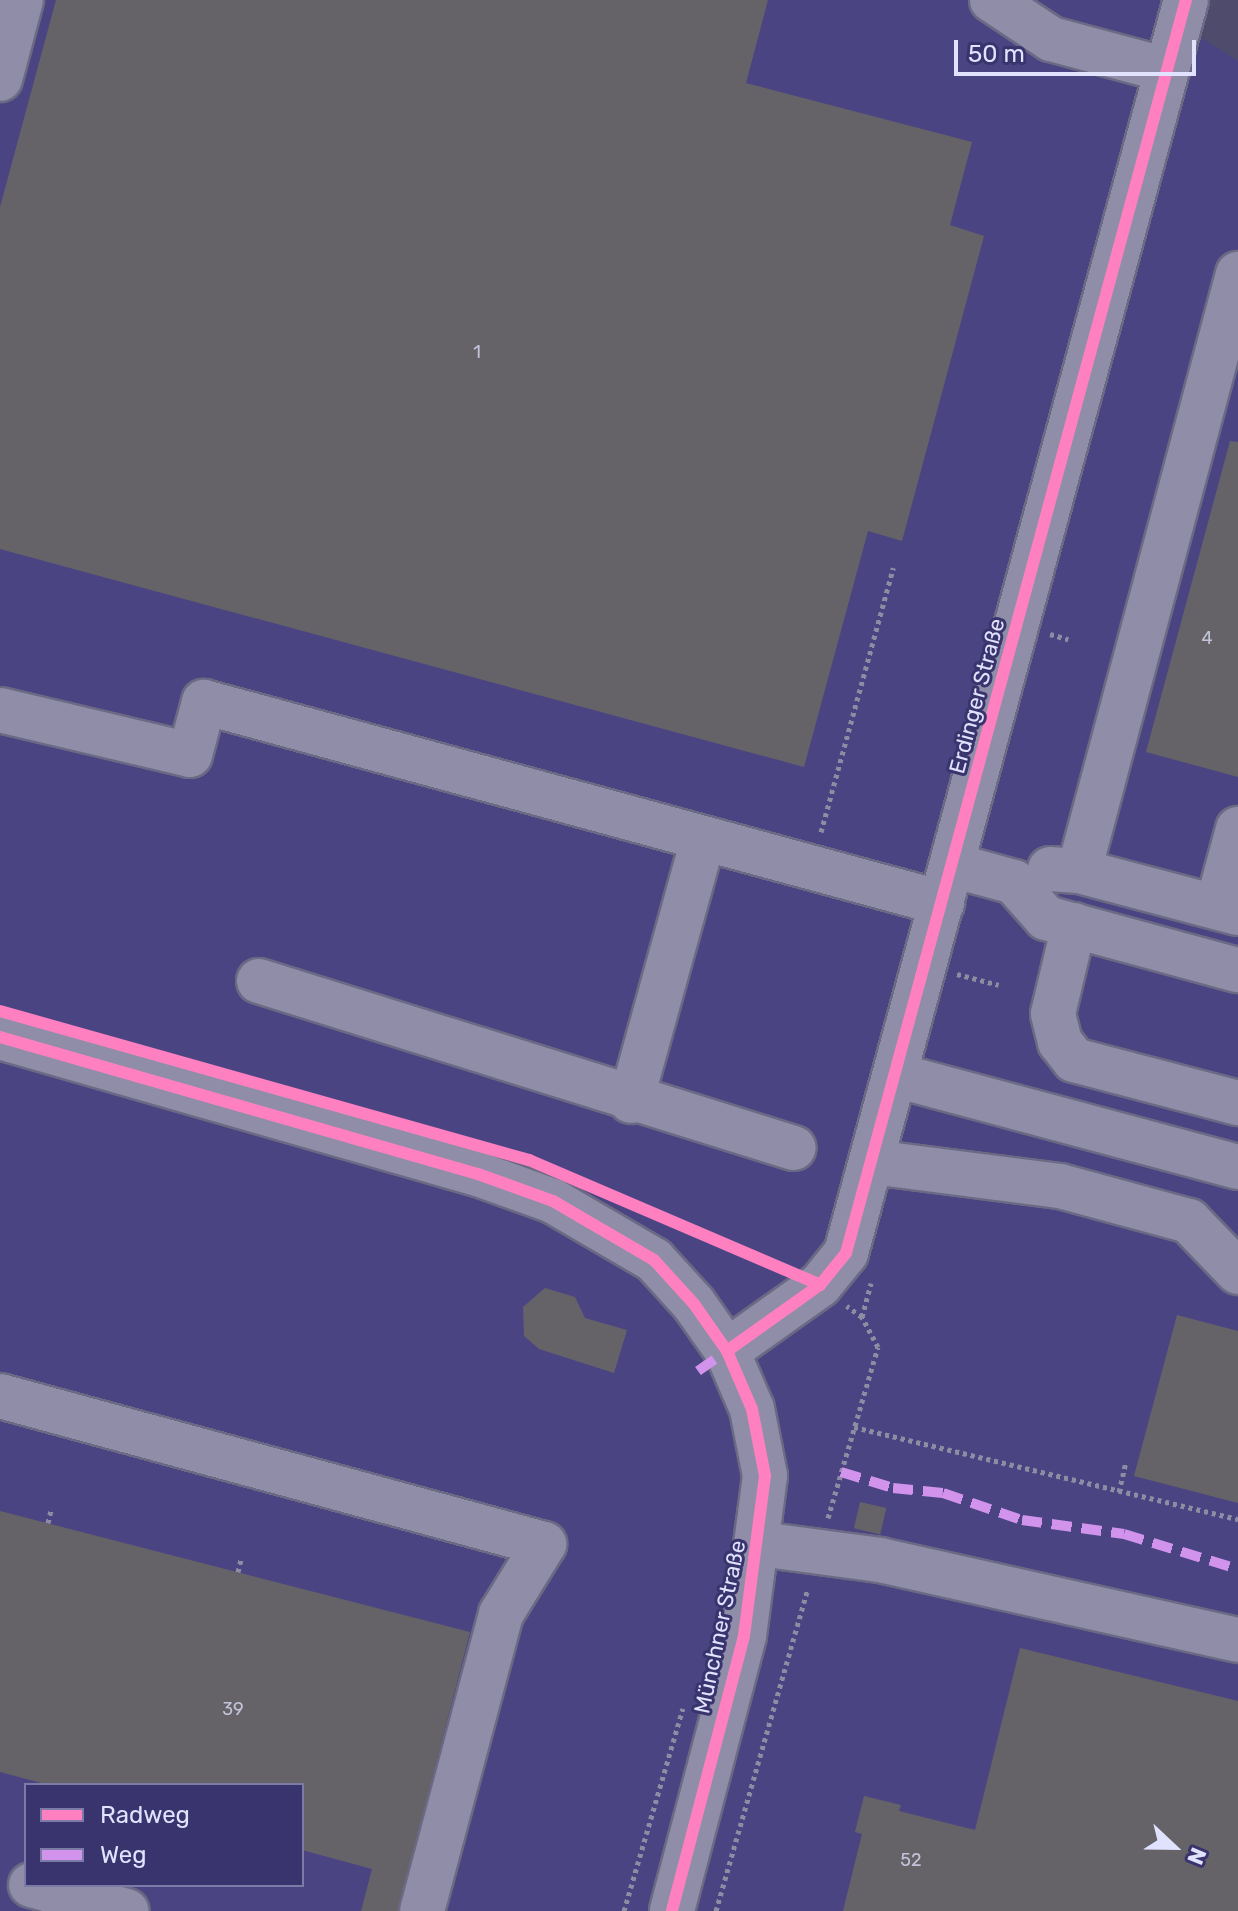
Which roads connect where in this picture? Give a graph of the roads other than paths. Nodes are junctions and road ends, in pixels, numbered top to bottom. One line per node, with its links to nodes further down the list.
1 (21, 0): 5 (street)
2 (992, 0): 4 (street)
3 (1186, 0): 4 (street, Erdinger Straße)
4 (1167, 70): 12 (street, Erdinger Straße)
5 (0, 79)
6 (1238, 274): 10 (street)
7 (0, 710): 9 (street)
8 (1238, 829): 13 (street)
9 (703, 839): 12 (street); 19 (street)
10 (1079, 871): 11 (street); 13 (street)
11 (1014, 882): 12 (street); 14 (street)
12 (947, 884): 18 (street, Erdinger Straße)
13 (1228, 910)
14 (1074, 925): 15 (street); 20 (street)
15 (1238, 970)
16 (259, 981): 19 (street)
17 (0, 1037): 25 (street, Münchner Straße)
18 (895, 1075): 22 (street, Erdinger Straße); 23 (street)
19 (631, 1101): 21 (street)
20 (1238, 1103)
21 (794, 1148)
22 (872, 1162): 24 (street); 25 (street, Erdinger Straße)
23 (1238, 1167)
24 (1238, 1272)
25 (727, 1351): 28 (street, Münchner Straße)
26 (0, 1396): 27 (street)
27 (544, 1544): 34 (street); 35 (street)
28 (760, 1544): 29 (street); 36 (street, Münchner Straße)
29 (1238, 1640)
30 (0, 1877): 31 (street)
31 (24, 1883)
32 (40, 1887): 33 (street)
33 (127, 1911)
34 (422, 1911)
35 (442, 1911)
36 (672, 1911)

